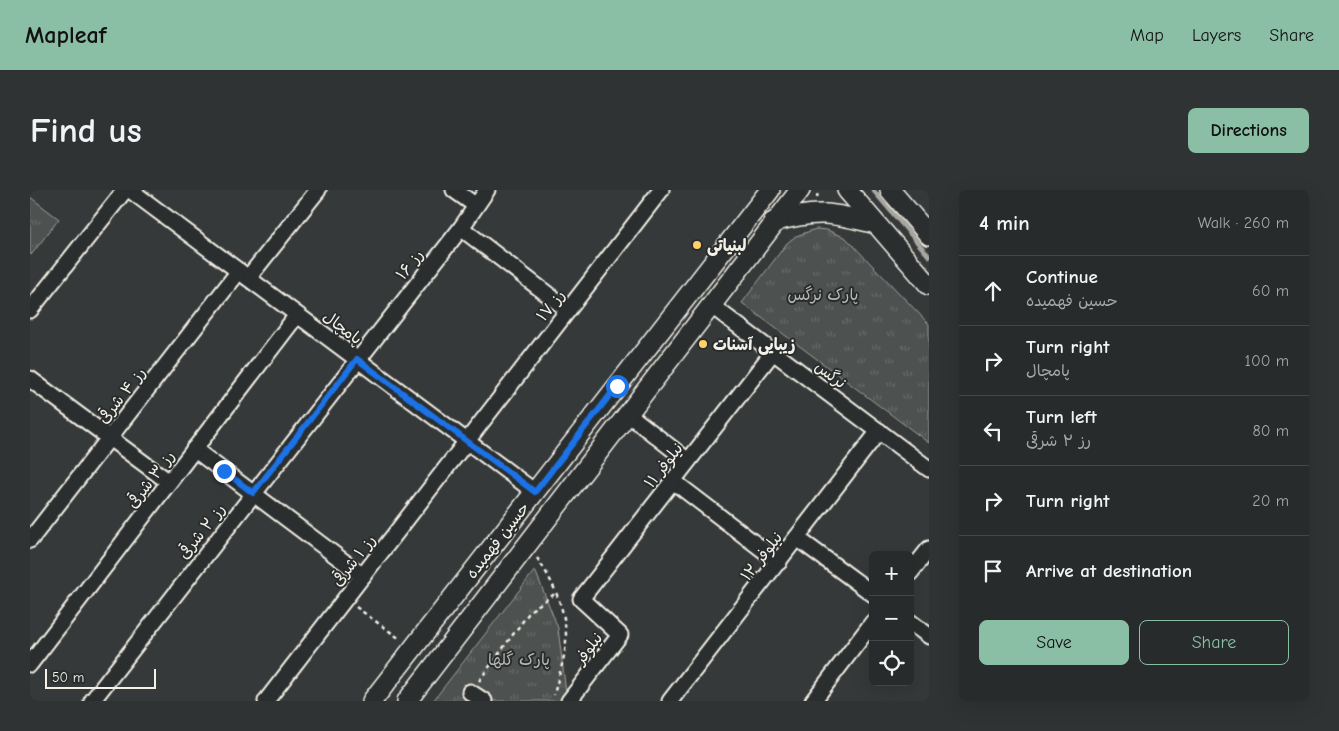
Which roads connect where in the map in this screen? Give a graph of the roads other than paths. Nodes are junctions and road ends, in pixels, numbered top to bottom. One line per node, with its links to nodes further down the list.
1 (125, 190): 20 (street)
2 (130, 190): 11 (street, پامچال)
3 (318, 190): 17 (street, رز ۴ شرقی)
4 (454, 190): 12 (street)
5 (487, 190): 12 (street, رز ۱۶)
6 (661, 190): 21 (street, رز ۱۷)
7 (770, 190): 35 (main road, حسین فهمیده)
8 (800, 190): 13 (main road, حسین فهمیده)
9 (848, 190): 14 (main road)
10 (890, 190): 16 (main road)
11 (146, 195): 17 (street, پامچال)
12 (475, 206): 15 (street, رز ۱۶)
13 (773, 222): 14 (main road); 19 (main road, حسین فهمیده)
14 (876, 224): 18 (main road)
15 (460, 228): 21 (street); 24 (street, رز ۱۶)
16 (929, 235)
17 (244, 275): 22 (street, پامچال); 28 (street, رز ۴ شرقی)
18 (929, 285)
19 (712, 306): 23 (street, نرگس); 37 (main road, حسین فهمیده)
20 (30, 310)
21 (568, 310): 29 (street, رز ۱۷)
22 (297, 315): 24 (street, پامچال); 30 (street, رز ۳ شرقی)
23 (773, 352): 27 (street, نرگس); 31 (street, نیلوفر ۱۱)
24 (357, 359): 29 (street, پامچال); 36 (street, رز ۲ شرقی)
25 (30, 379): 28 (street)
26 (633, 418): 31 (street)
27 (879, 431): 32 (street, نرگس); 38 (street, نیلوفر ۱۲)
28 (109, 438): 34 (street); 39 (street, رز ۴ شرقی)
29 (467, 441): 35 (street, پامچال); 43 (street, رز ۱ شرقی)
30 (194, 449): 34 (street, رز ۳ شرقی); 36 (street)
31 (688, 461): 33 (street, نیلوفر ۱۱)
32 (929, 469)
33 (673, 481): 41 (street); 45 (street, نیلوفر ۱۱)
34 (169, 482): 49 (street, رز ۳ شرقی)
35 (535, 492): 37 (main road); 53 (main road, حسین فهمیده)
36 (253, 493): 43 (street); 51 (street, رز ۲ شرقی)
37 (556, 508): 54 (main road, حسین فهمیده)
38 (797, 538): 41 (street, نیلوفر ۱۲); 44 (street)
39 (30, 540)
40 (929, 549): 42 (street)
41 (779, 562): 57 (street, نیلوفر ۱۲)
42 (914, 568)
43 (363, 576): 52 (street, رز ۱ شرقی)
44 (869, 591)
45 (581, 599): 56 (street, نیلوفر)
46 (914, 625): 48 (street)
47 (869, 627): 58 (street)
48 (929, 636)
49 (30, 664)
50 (470, 692): 55 (street)
51 (92, 701)
52 (266, 701)
53 (372, 701)
54 (407, 701)
55 (484, 701)
56 (569, 701)
57 (670, 701)
58 (813, 701)

